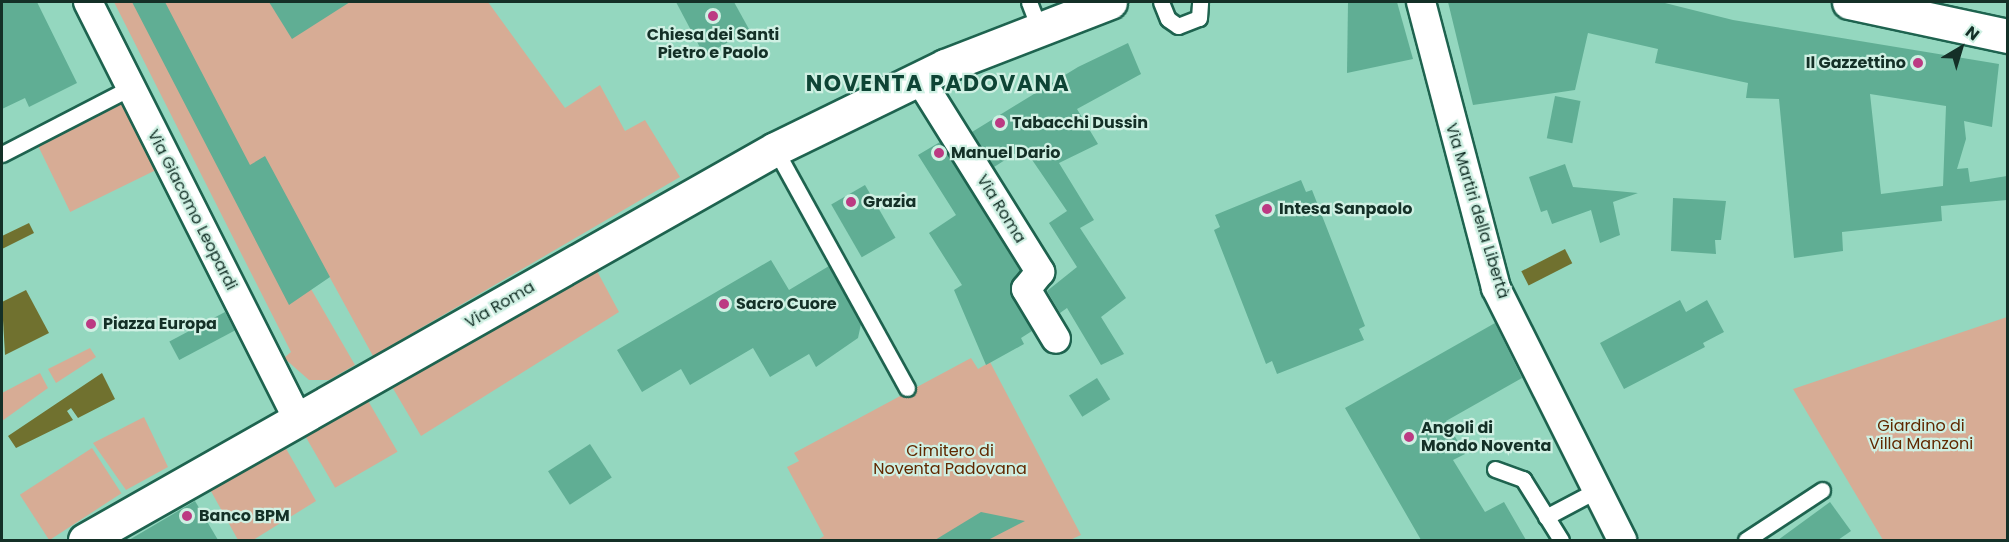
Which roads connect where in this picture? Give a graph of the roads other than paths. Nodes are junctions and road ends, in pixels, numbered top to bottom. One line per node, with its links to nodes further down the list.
1 (88, 2): 10 (street, Via Giacomo Leopardi)
2 (1110, 2): 7 (street, Via Roma)
3 (1161, 2): 4 (lane)
4 (1200, 2)
5 (1421, 2): 17 (street, Via Martiri della Libertà)
6 (1849, 2): 8 (street)
7 (1034, 15): 9 (street, Via Roma)
8 (2007, 36)
9 (919, 78): 11 (street, Via Roma); 13 (street, Via Roma)
10 (130, 88): 12 (lane); 15 (street, Via Giacomo Leopardi)
11 (775, 149): 14 (lane); 15 (street, Via Roma)
12 (2, 154)
13 (1056, 339)
14 (907, 388)
15 (297, 418): 20 (street, Via Roma)
16 (1494, 469): 19 (lane)
17 (1597, 490): 19 (lane); 22 (street, Via Martiri della Libertà)
18 (1822, 490): 23 (lane)
19 (1546, 517): 21 (lane)
20 (85, 540)
21 (1561, 540)
22 (1622, 540)
23 (1746, 540)

